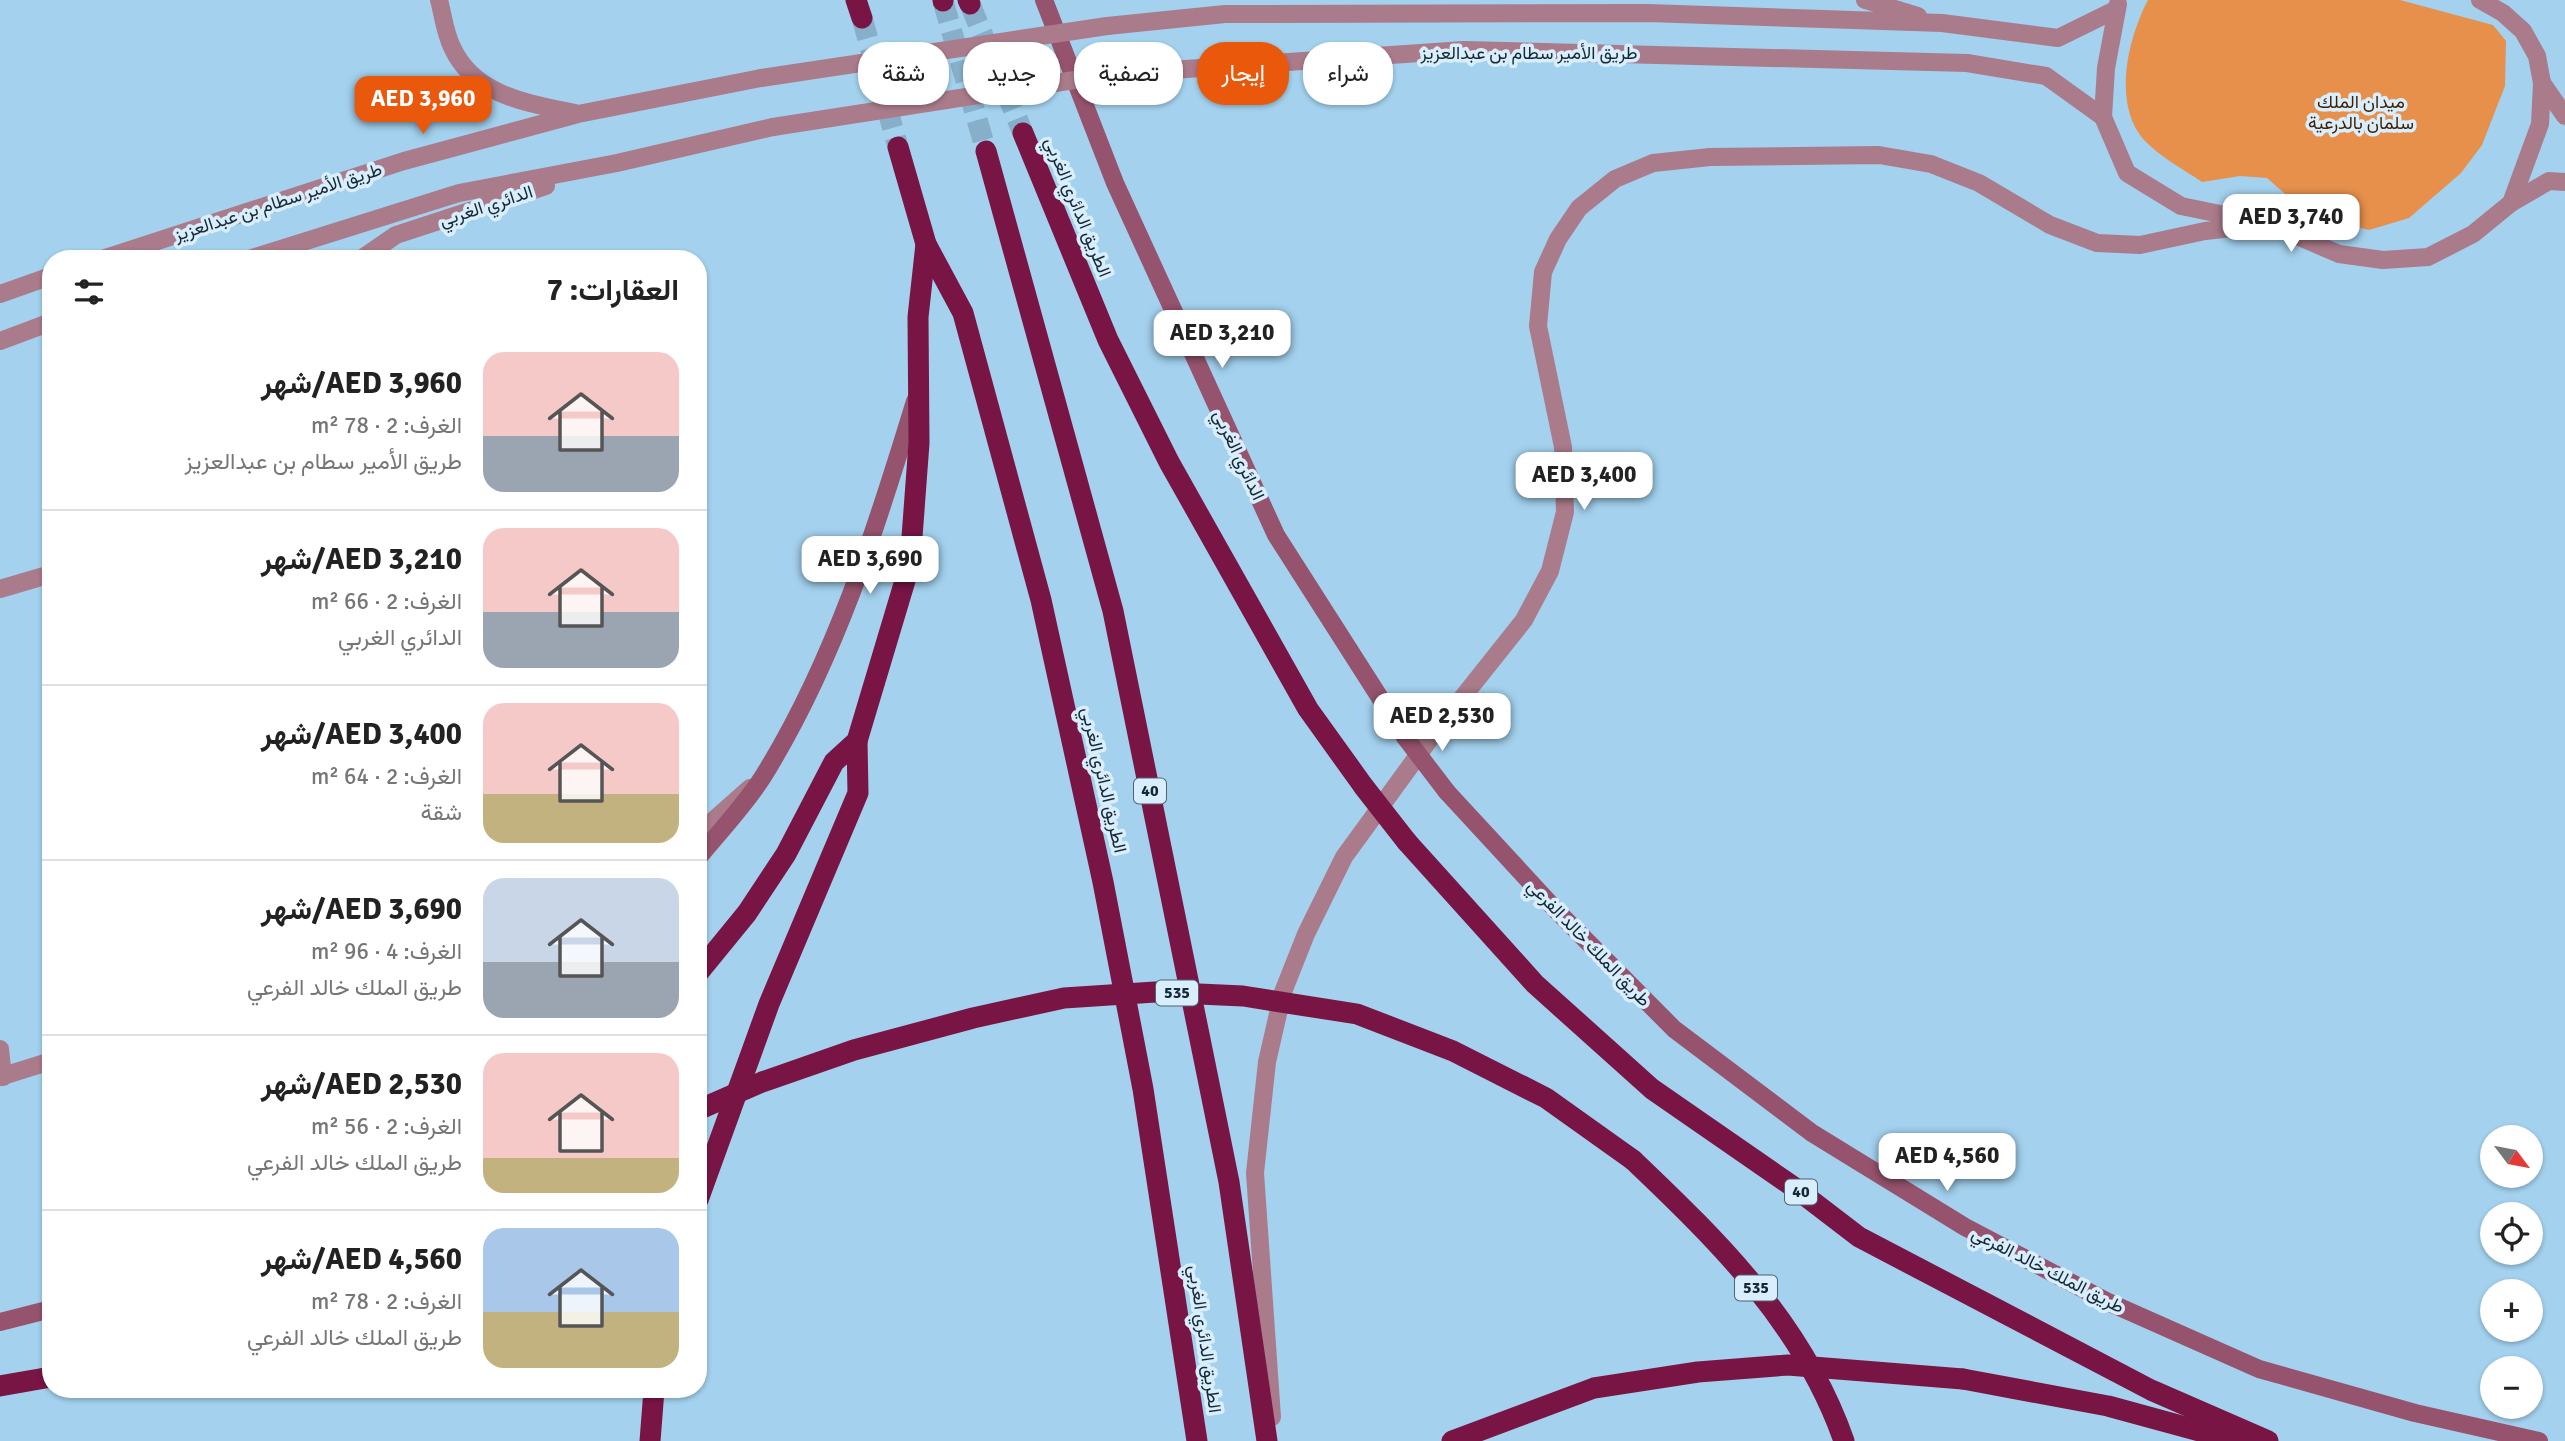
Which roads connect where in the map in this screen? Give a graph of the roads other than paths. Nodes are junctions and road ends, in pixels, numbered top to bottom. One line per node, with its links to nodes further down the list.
1 (439, 0): 8 (street)
2 (1044, 0): 31 (main road, الدائري الغربي, bridge)
3 (1865, 0): 6 (street)
4 (2480, 0): 7 (street)
5 (2118, 5): 6 (street, طريق الأمير سطام بن عبدالعزيز); 10 (street)
6 (1942, 23): 8 (street, طريق الأمير سطام بن عبدالعزيز, bridge)
7 (2542, 83): 9 (street); 16 (street)
8 (578, 114): 19 (street, طريق الأمير سطام بن عبدالعزيز)
9 (2565, 116)
10 (2103, 117): 14 (street, طريق الأمير سطام بن عبدالعزيز, bridge); 17 (street)
11 (1023, 133): 52 (highway, الطريق الدائري الغربي / 40, bridge)
12 (898, 147): 18 (highway, الطريق الدائري الغربي)
13 (986, 151): 47 (highway, 40)
14 (617, 163): 20 (street, طريق الأمير سطام بن عبدالعزيز); 21 (street, الدائري الغربي)
15 (2565, 182): 16 (street)
16 (2511, 203): 17 (street)
17 (2269, 224): 48 (street)
18 (926, 244): 26 (highway); 46 (highway, الطريق الدائري الغربي)
19 (130, 250)
20 (278, 250)
21 (374, 250)
22 (42, 279): 23 (street)
23 (0, 294)
24 (42, 325): 25 (street)
25 (0, 341)
26 (918, 391): 29 (highway); 30 (main road)
27 (42, 577): 28 (street)
28 (0, 589)
29 (857, 741): 34 (highway); 39 (highway)
30 (763, 777): 32 (street); 33 (main road)
31 (1447, 792): 53 (main road, طريق الملك خالد الفرعي)
32 (707, 826)
33 (707, 847)
34 (707, 962)
35 (0, 1049): 37 (street)
36 (42, 1064): 37 (street)
37 (2, 1077)
38 (707, 1106): 50 (highway, 535, bridge)
39 (707, 1175)
40 (42, 1311): 41 (main road)
41 (0, 1322)
42 (42, 1379): 43 (highway)
43 (0, 1386)
44 (653, 1398): 45 (highway)
45 (650, 1441)
46 (1197, 1441)
47 (1267, 1441)
48 (1274, 1441)
49 (1452, 1441): 51 (highway, bridge)
50 (1844, 1441)
51 (2236, 1441)
52 (2268, 1441)
53 (2539, 1441)

